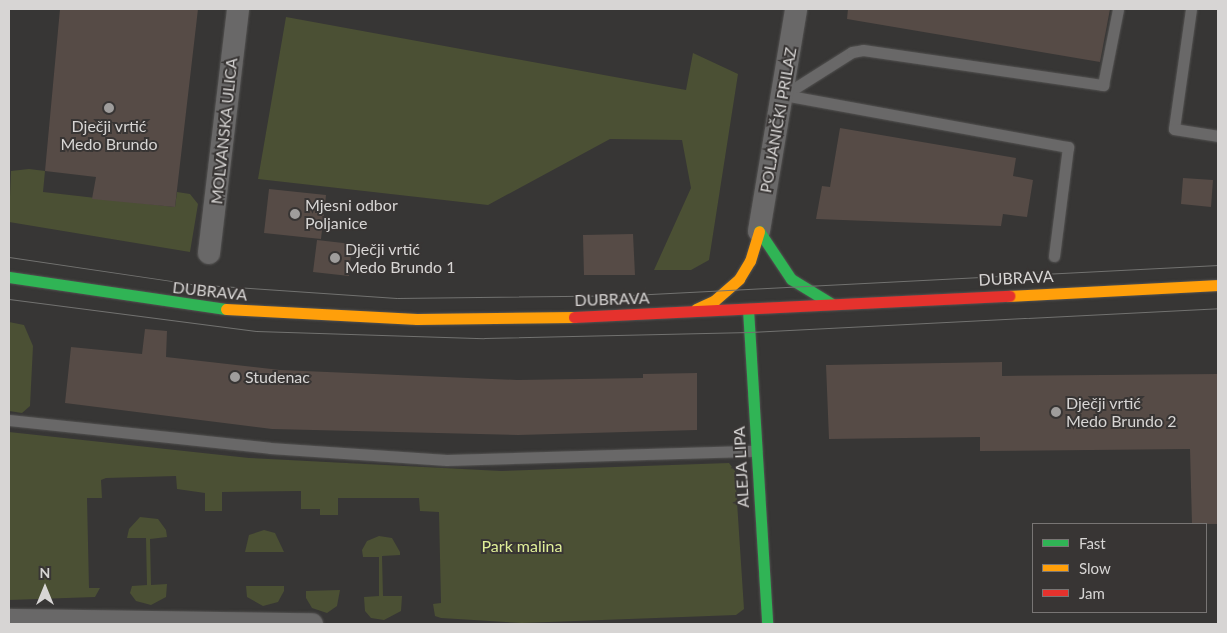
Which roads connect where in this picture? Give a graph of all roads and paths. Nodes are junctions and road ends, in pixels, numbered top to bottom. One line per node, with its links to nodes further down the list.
1 (238, 9): 8 (street, MOLVANSKA ULICA)
2 (796, 9): 5 (street, POLJANIČKI PRILAZ)
3 (1118, 9): 5 (lane)
4 (1191, 9): 6 (lane)
5 (784, 95): 7 (street, POLJANIČKI PRILAZ); 9 (lane)
6 (1218, 136)
7 (759, 231): 12 (main road); 14 (main road)
8 (209, 253)
9 (1054, 256)
10 (9, 277): 14 (main road, DUBRAVA)
11 (1218, 285): 12 (main road, DUBRAVA)
12 (832, 304): 13 (main road, DUBRAVA)
13 (748, 309): 14 (main road, DUBRAVA); 16 (main road, ALEJA LIPA)
14 (687, 312)
15 (9, 420): 16 (lane)
16 (756, 451): 20 (main road, ALEJA LIPA)
17 (9, 620): 18 (street)
18 (274, 623): 19 (street)
19 (312, 624)
20 (767, 624)

